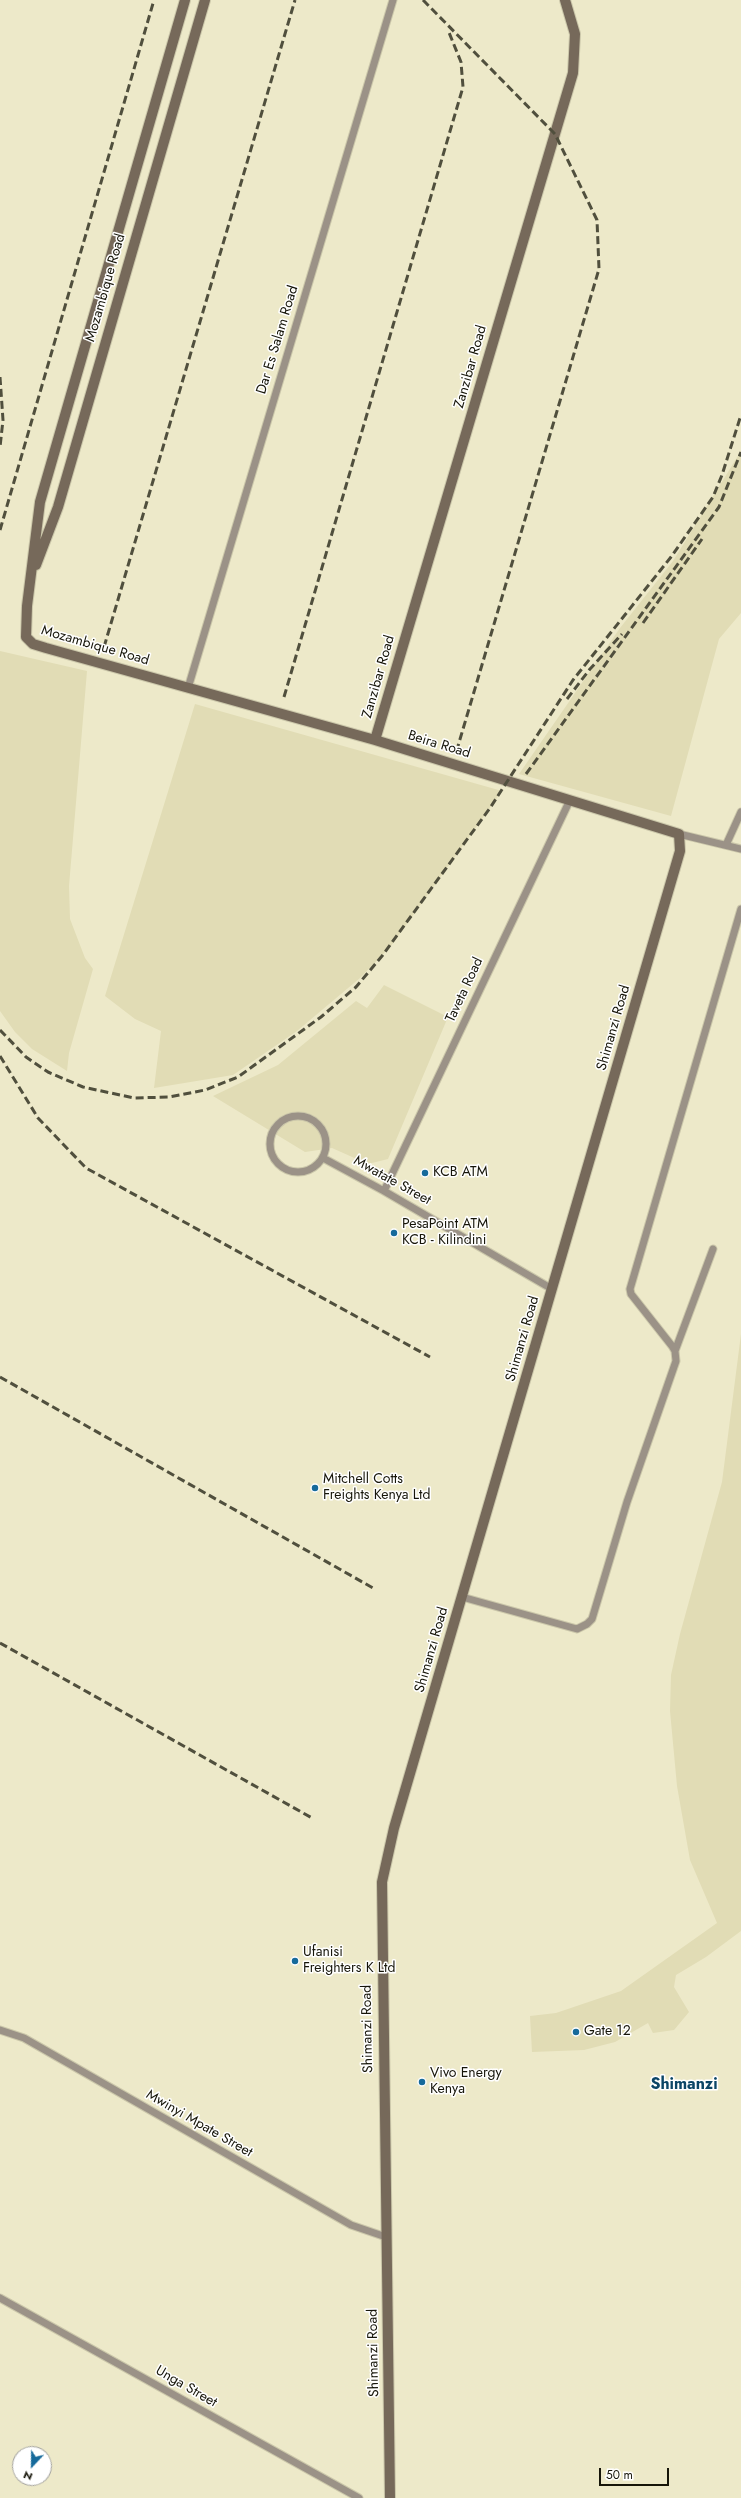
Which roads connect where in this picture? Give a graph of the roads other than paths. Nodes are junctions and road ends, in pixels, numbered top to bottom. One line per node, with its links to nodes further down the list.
1 (185, 0): 5 (main road, Mozambique Road)
2 (205, 0): 5 (main road, Mozambique Road)
3 (393, 0): 6 (street, Dar Es Salam Road)
4 (565, 0): 7 (main road, Zanzibar Road)
5 (30, 582): 6 (main road, Mozambique Road)
6 (188, 688): 7 (main road, Beira Road)
7 (375, 740): 8 (main road, Beira Road)
8 (570, 800): 10 (main road, Beira Road); 15 (street, Taveta Road)
9 (741, 812): 11 (street)
10 (679, 834): 11 (street); 17 (main road, Shimanzi Road)
11 (726, 845): 12 (street)
12 (741, 849)
13 (741, 909): 18 (street)
14 (323, 1158): 14 (street); 15 (street, Mwatate Street)
15 (384, 1190): 17 (street, Mwatate Street)
16 (713, 1250): 18 (street)
17 (552, 1289): 19 (main road, Shimanzi Road)
18 (675, 1351): 19 (street)
19 (462, 1597): 21 (main road, Shimanzi Road)
20 (0, 2030): 21 (street, Mwinyi Mpate Street)
21 (386, 2237): 24 (main road, Shimanzi Road)
22 (0, 2298): 23 (street, Unga Street)
23 (359, 2498)
24 (390, 2498)

